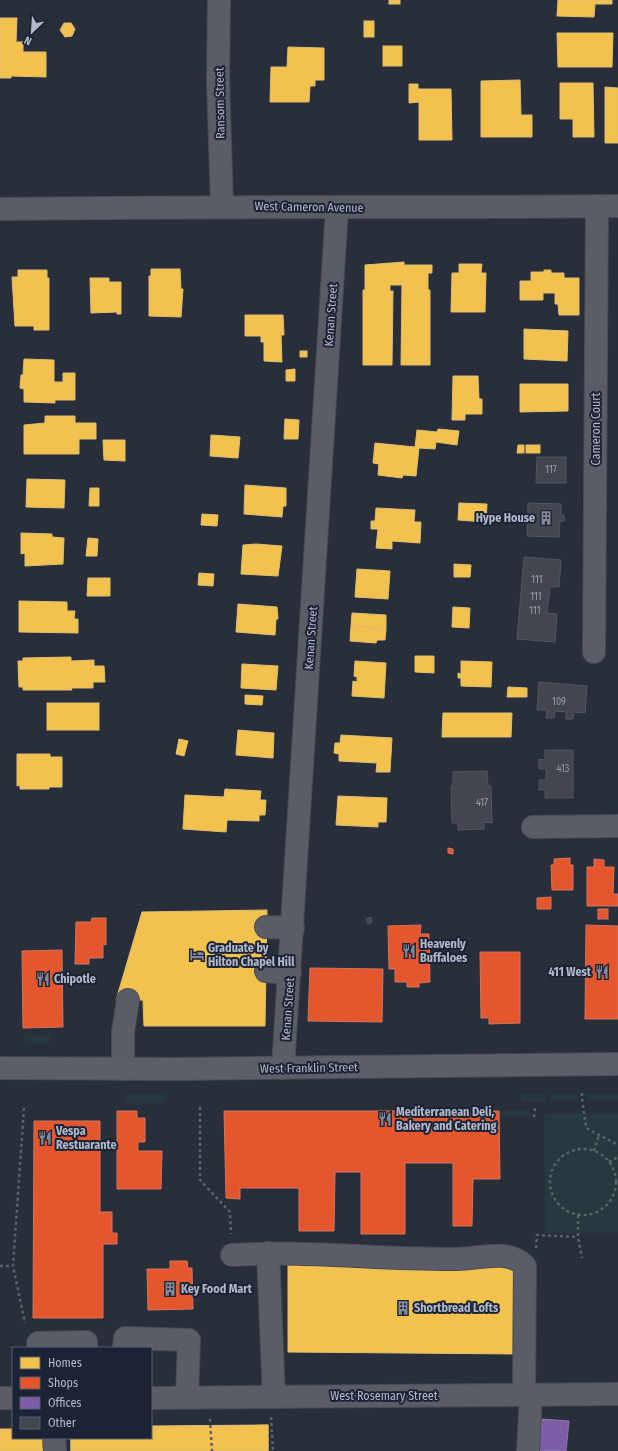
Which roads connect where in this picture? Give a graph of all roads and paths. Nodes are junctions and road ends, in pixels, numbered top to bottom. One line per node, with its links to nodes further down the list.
1 (219, 0): 2 (street, Ransom Street)
2 (222, 206): 4 (street, West Cameron Avenue); 5 (street, West Cameron Avenue)
3 (608, 206): 4 (street, West Cameron Avenue); 6 (street, Cameron Court)
4 (337, 208): 10 (street, Kenan Street)
5 (0, 209)
6 (594, 652)
7 (533, 826): 8 (street)
8 (618, 826)
9 (266, 933): 10 (street)
10 (293, 934): 12 (street, Kenan Street)
11 (266, 971): 12 (street)
12 (290, 973): 16 (street, Kenan Street)
13 (128, 1000): 17 (street)
14 (618, 1064): 16 (main road, West Franklin Street)
15 (0, 1068): 17 (main road, West Franklin Street)
16 (283, 1068): 17 (main road, West Franklin Street)
17 (123, 1069)
18 (582, 1092): 23 (path)
19 (535, 1106): 22 (path)
20 (200, 1107): 32 (path)
21 (24, 1108): 35 (path)
22 (534, 1117)
23 (599, 1135): 24 (path); 25 (path)
24 (618, 1145)
25 (594, 1151): 27 (path); 28 (path)
26 (618, 1157): 27 (path)
27 (609, 1162): 28 (path)
28 (578, 1215): 30 (path)
29 (537, 1235): 30 (path)
30 (578, 1237): 33 (path)
31 (268, 1252): 32 (street); 41 (street); 43 (street)
32 (232, 1254)
33 (582, 1258)
34 (0, 1266): 35 (path)
35 (13, 1266): 36 (path)
36 (25, 1323)
37 (38, 1343): 38 (street)
38 (86, 1347)
39 (124, 1347): 42 (street)
40 (618, 1394): 41 (street, West Rosemary Street)
41 (527, 1395): 43 (street, West Rosemary Street); 52 (street)
42 (187, 1397): 43 (street, West Rosemary Street); 46 (street, West Rosemary Street)
43 (272, 1397): 51 (path)
44 (0, 1398): 45 (street)
45 (12, 1398)
46 (152, 1398)
47 (210, 1418): 50 (path)
48 (54, 1439): 49 (street)
49 (55, 1451)
50 (212, 1451)
51 (273, 1451)
52 (528, 1451)

